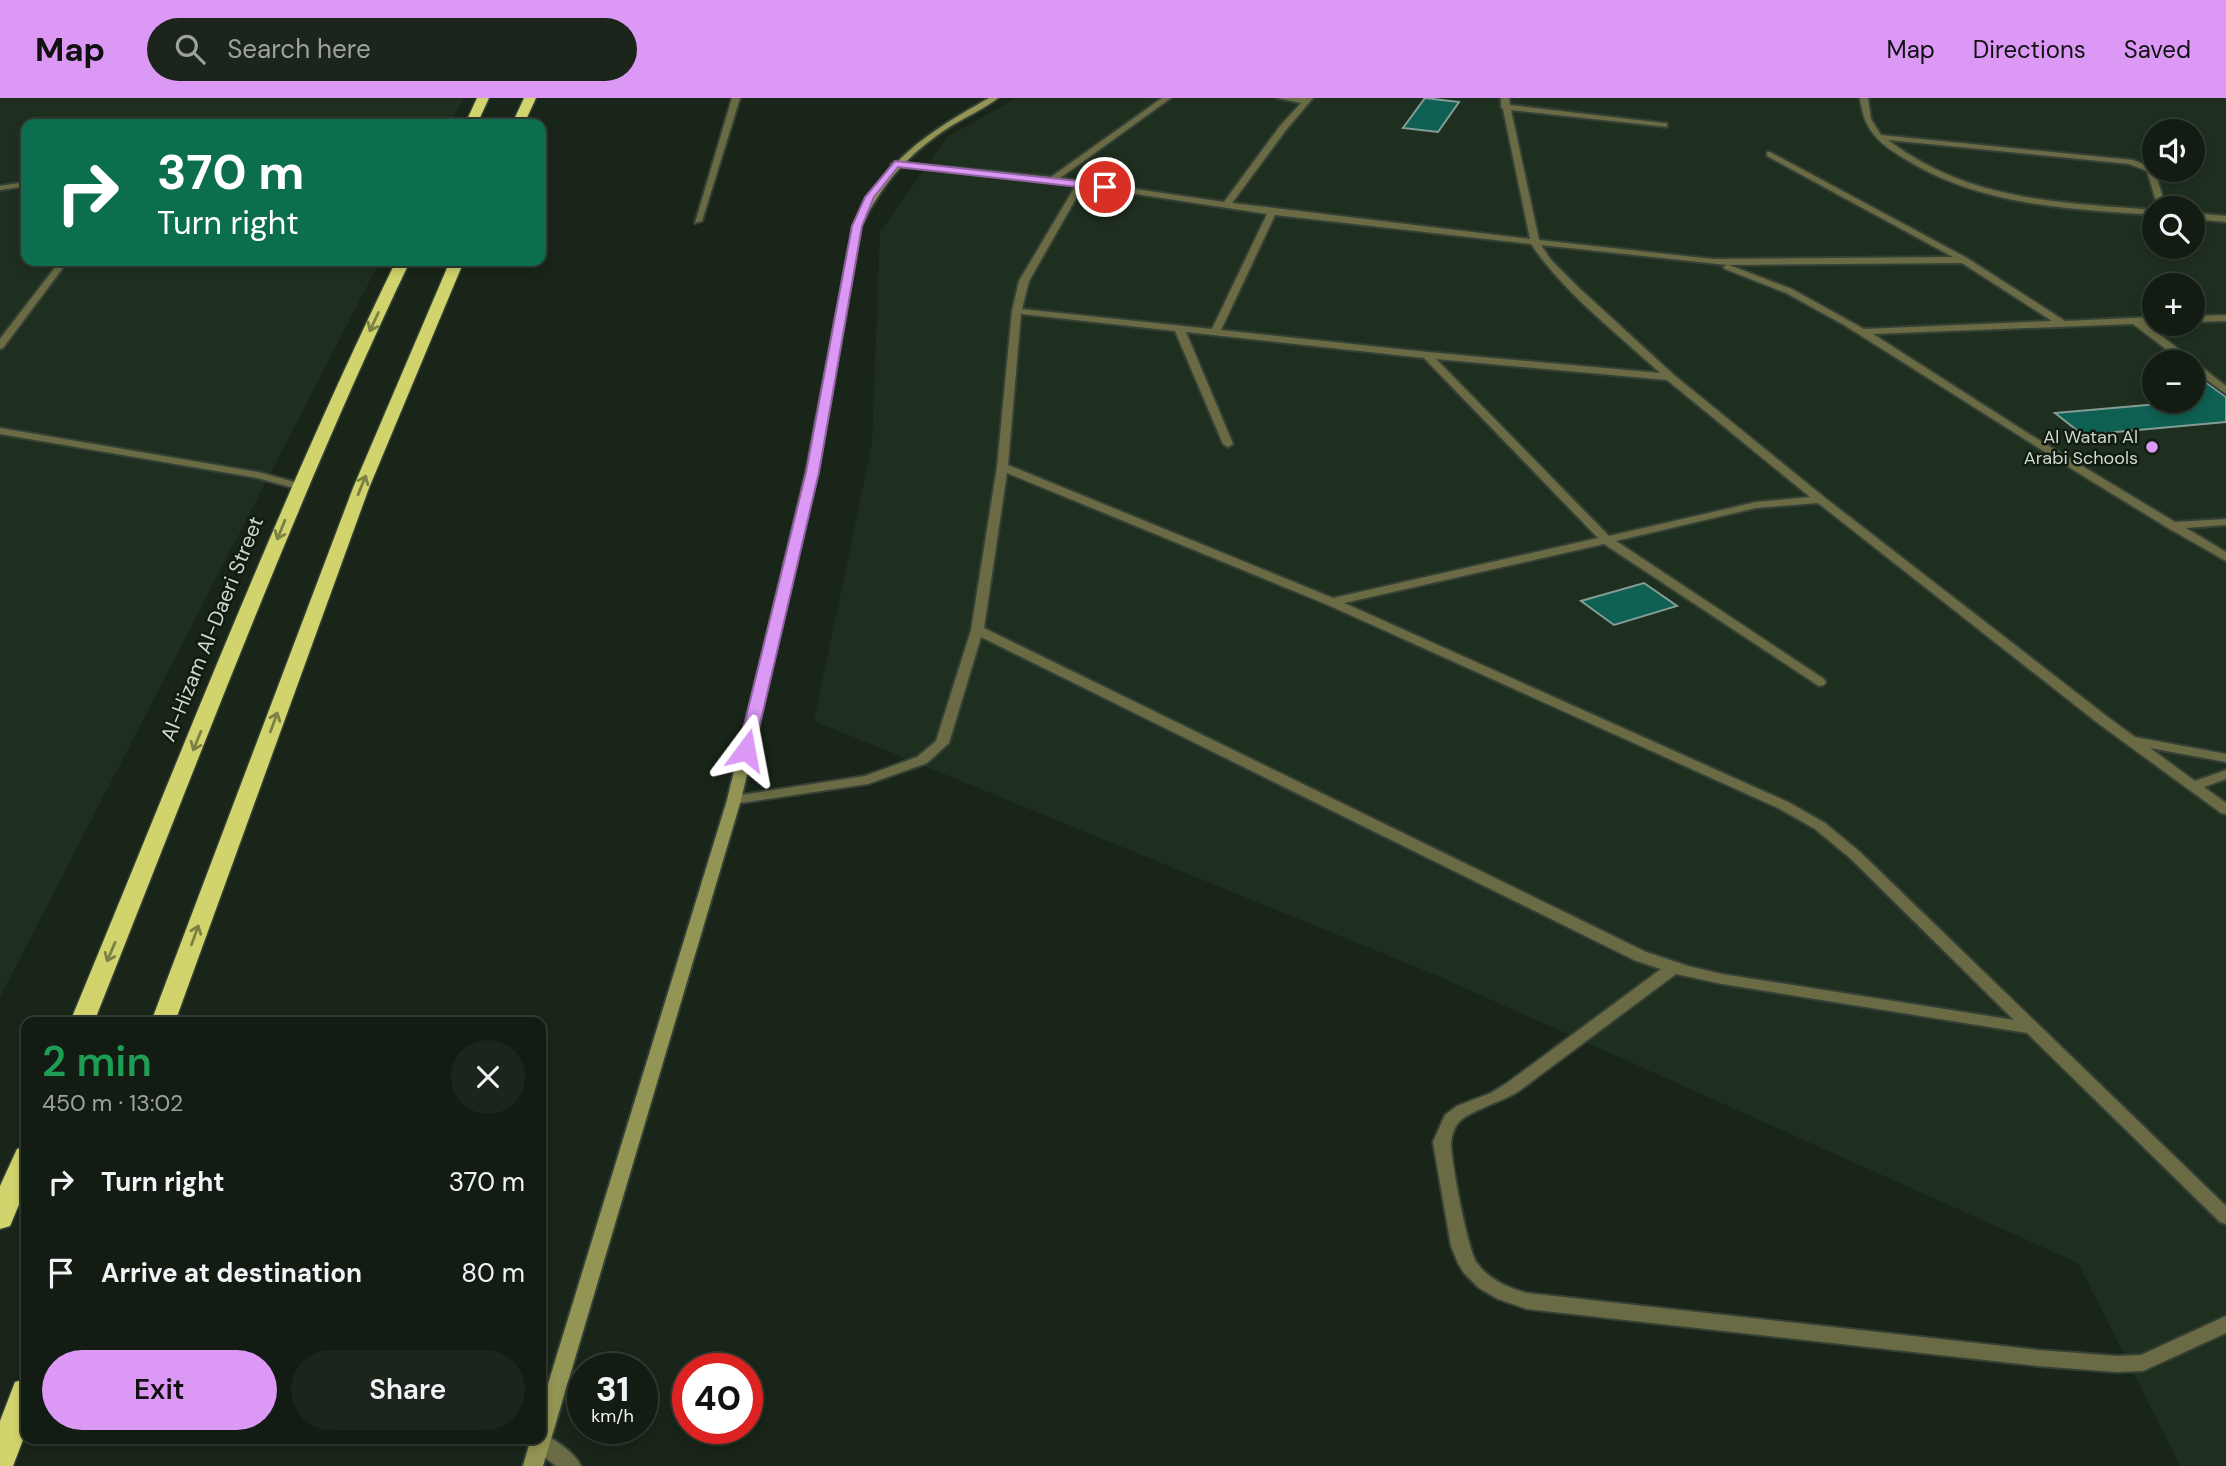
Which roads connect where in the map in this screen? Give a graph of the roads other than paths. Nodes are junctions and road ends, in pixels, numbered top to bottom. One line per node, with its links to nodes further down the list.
1 (483, 98): 10 (highway)
2 (530, 98): 11 (highway)
3 (736, 98): 26 (street)
4 (994, 98): 15 (street)
5 (1167, 98): 16 (street)
6 (1281, 98): 8 (street)
7 (1864, 98): 13 (street)
8 (1308, 100): 21 (street)
9 (1505, 103): 12 (street); 27 (street)
10 (473, 119)
11 (520, 119)
12 (1664, 125)
13 (1878, 137): 20 (street); 23 (street)
14 (1770, 154): 28 (street)
15 (895, 164): 16 (street); 64 (street)
16 (1053, 180): 17 (street)
17 (1081, 183): 21 (street); 33 (street)
18 (21, 185): 19 (street)
19 (0, 188)
20 (2159, 196)
21 (1226, 205): 22 (street)
22 (1272, 212): 27 (street); 40 (street)
23 (2142, 212)
24 (2205, 217): 25 (street)
25 (2226, 219)
26 (698, 221)
27 (1535, 243): 29 (street); 46 (street)
28 (1964, 260): 29 (street); 38 (street)
29 (1713, 262): 41 (street)
30 (60, 266): 42 (street)
31 (401, 266): 51 (highway, Al-Hizam Al-Daeri Street, one-way to 51)
32 (455, 266): 68 (highway, one-way to 32)
33 (1017, 311): 39 (street); 50 (street)
34 (2226, 318): 35 (street)
35 (2205, 319)
36 (2136, 321): 37 (street); 38 (street); 43 (street)
37 (2142, 321)
38 (2063, 324): 41 (street)
39 (1179, 328): 40 (street); 49 (street)
40 (1216, 331): 44 (street)
41 (1862, 332): 54 (street)
42 (0, 346)
43 (2173, 350)
44 (1427, 355): 46 (street); 55 (street)
45 (2205, 375): 47 (street)
46 (1670, 377): 52 (street)
47 (2226, 391)
48 (0, 431): 51 (street)
49 (1228, 444)
50 (1002, 467): 57 (street); 58 (street)
51 (298, 486): 67 (highway, Al-Hizam Al-Daeri Street, one-way to 67)
52 (1820, 499): 55 (street); 60 (street)
53 (2226, 522): 54 (street)
54 (2172, 526): 56 (street)
55 (1606, 540): 57 (street); 59 (street)
56 (2226, 557)
57 (1332, 602): 69 (street)
58 (977, 630): 64 (street); 66 (street)
59 (1819, 682)
60 (2130, 740): 61 (street); 63 (street)
61 (2226, 758)
62 (2226, 774): 63 (street)
63 (2194, 786): 65 (street)
64 (734, 800): 75 (street)
65 (2226, 810)
66 (1674, 967): 69 (street); 73 (street)
67 (84, 1017)
68 (165, 1017)
69 (2032, 1028): 71 (street)
70 (21, 1168): 72 (highway)
71 (2226, 1217)
72 (0, 1219)
73 (2226, 1324)
74 (21, 1405): 78 (highway)
75 (546, 1422)
76 (539, 1444): 79 (street)
77 (543, 1444): 80 (street)
78 (0, 1462)
79 (533, 1466)
80 (571, 1466)

